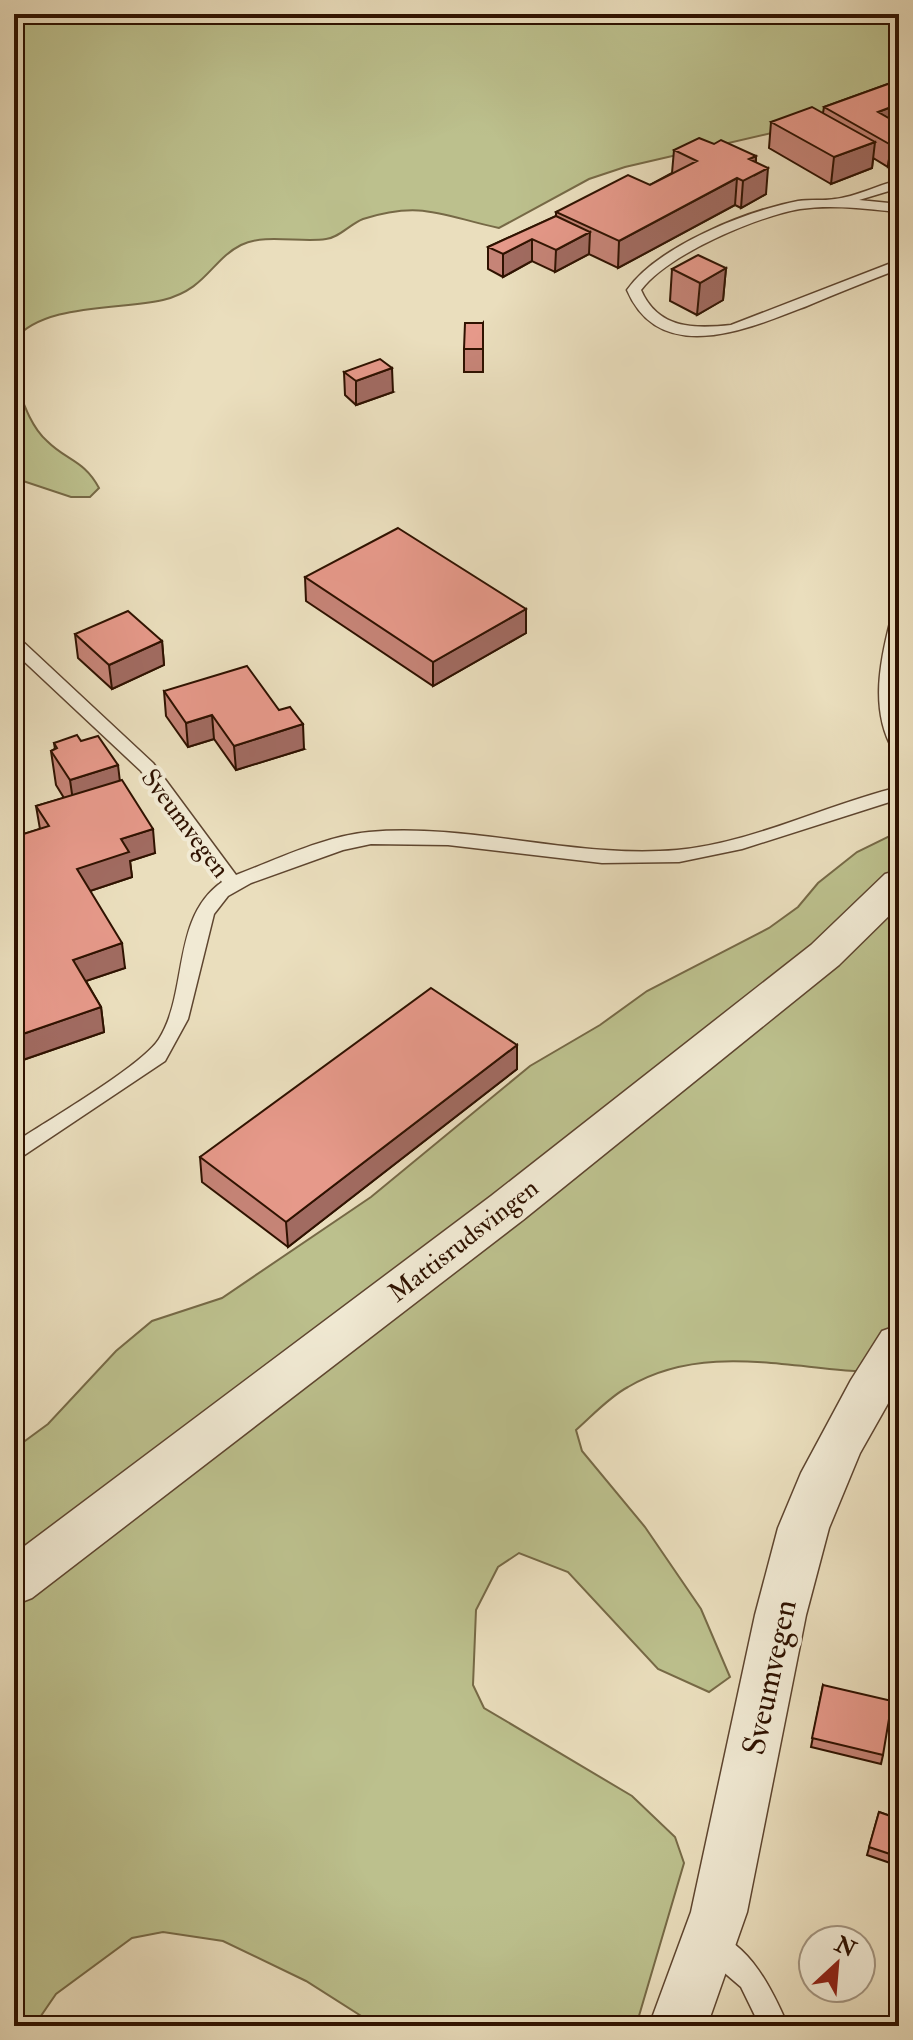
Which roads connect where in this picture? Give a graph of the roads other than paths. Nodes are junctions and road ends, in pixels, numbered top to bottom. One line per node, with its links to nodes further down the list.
1 (899, 184): 2 (lane)
2 (835, 204): 3 (lane); 4 (lane)
3 (899, 208)
4 (899, 264)
5 (899, 619): 7 (lane)
6 (14, 643): 10 (lane, Sveumvegen)
7 (899, 746)
8 (899, 793): 10 (lane)
9 (899, 883): 13 (street, Mattisrudsvingen)
10 (233, 884): 11 (lane, Sveumvegen)
11 (14, 1154)
12 (899, 1344): 14 (street, Sveumvegen)
13 (14, 1583)
14 (709, 1942): 15 (street, Sveumvegen); 16 (lane)
15 (678, 2026)
16 (774, 2026)

